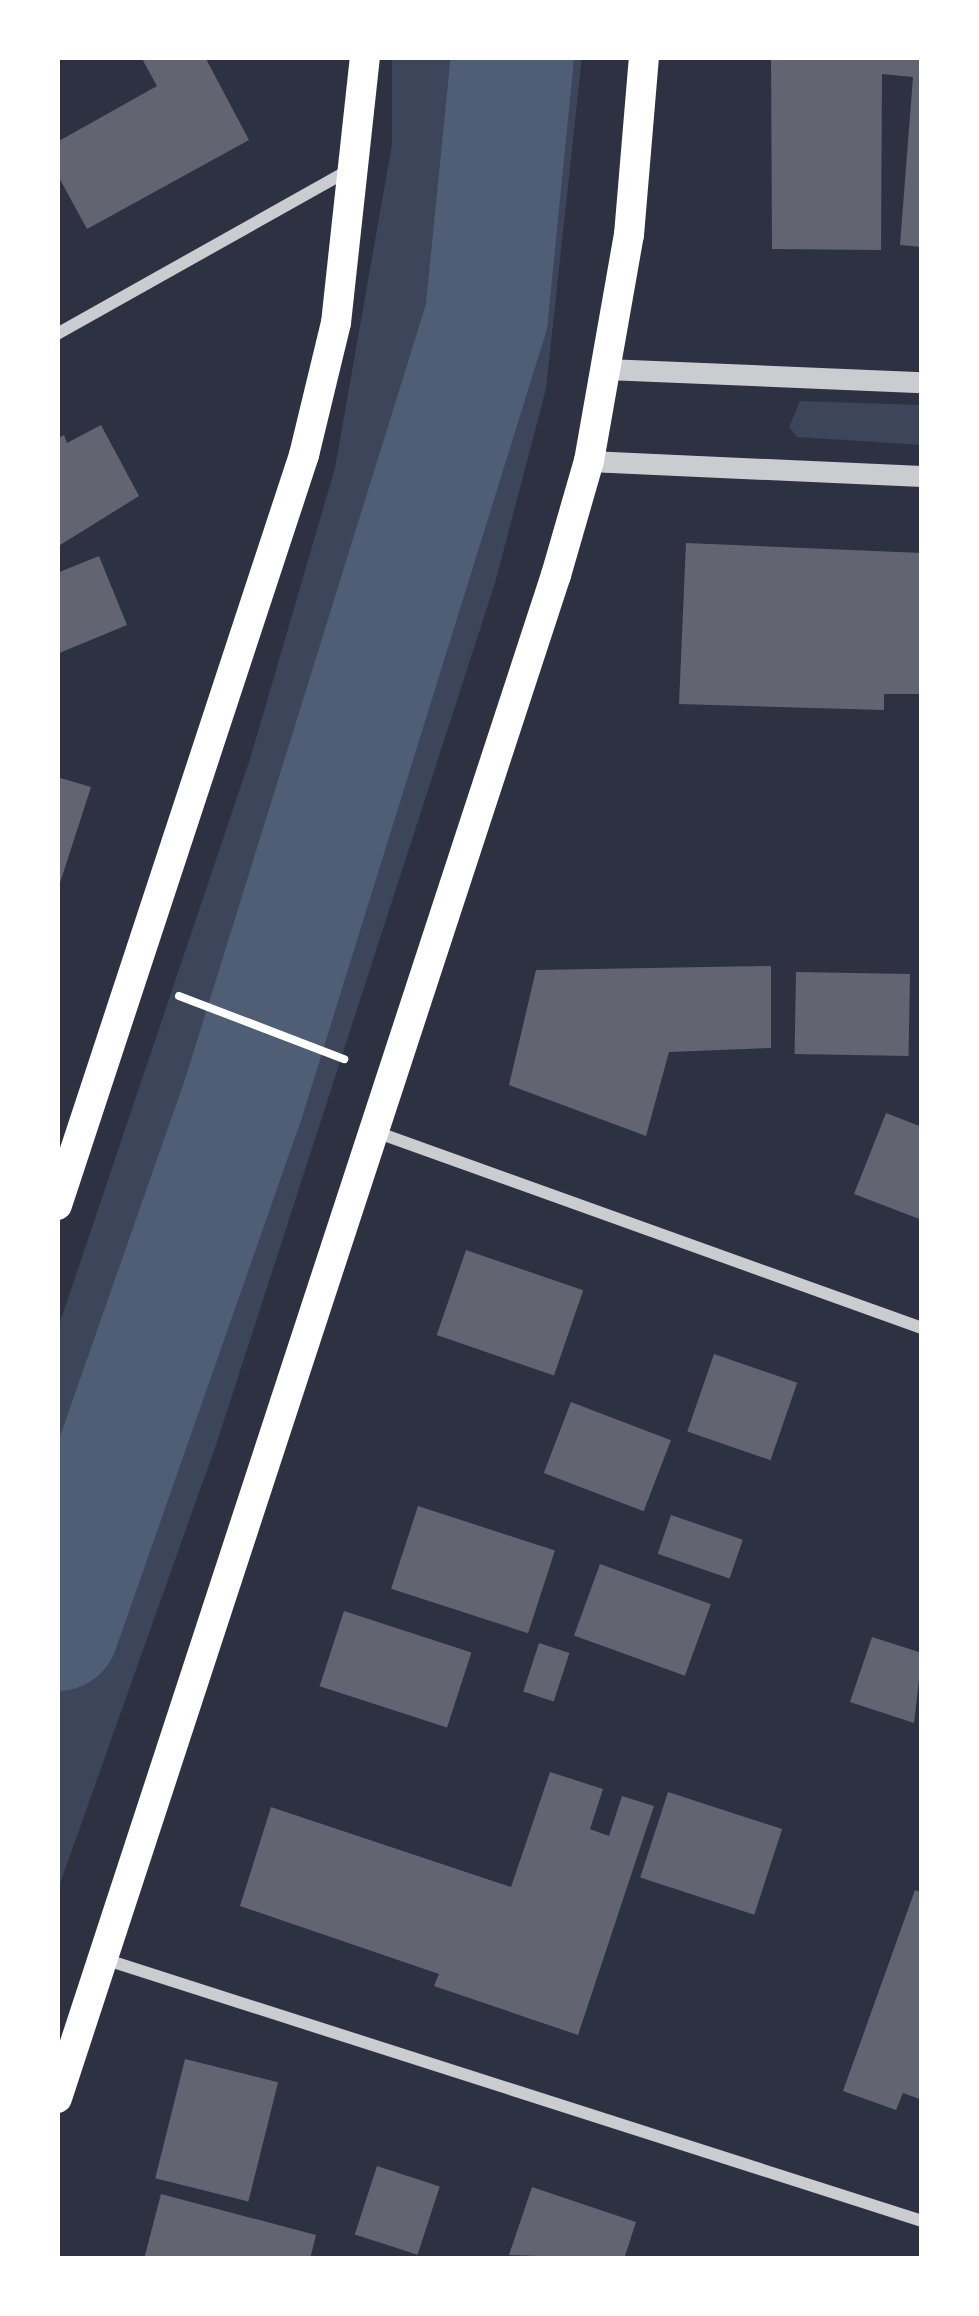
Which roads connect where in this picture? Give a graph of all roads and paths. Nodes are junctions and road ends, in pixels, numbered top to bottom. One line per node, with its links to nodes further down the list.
1 (365, 57): 3 (main road)
2 (644, 57): 5 (main road)
3 (358, 166): 4 (street); 12 (main road)
4 (57, 334)
5 (606, 369): 6 (street); 7 (main road)
6 (922, 382)
7 (589, 461): 8 (street); 11 (main road)
8 (922, 476)
9 (186, 998): 10 (path)
10 (325, 1046)
11 (376, 1132): 13 (street); 14 (main road)
12 (57, 1205)
13 (922, 1328)
14 (103, 1959): 15 (main road); 16 (street)
15 (57, 2098)
16 (922, 2221)

